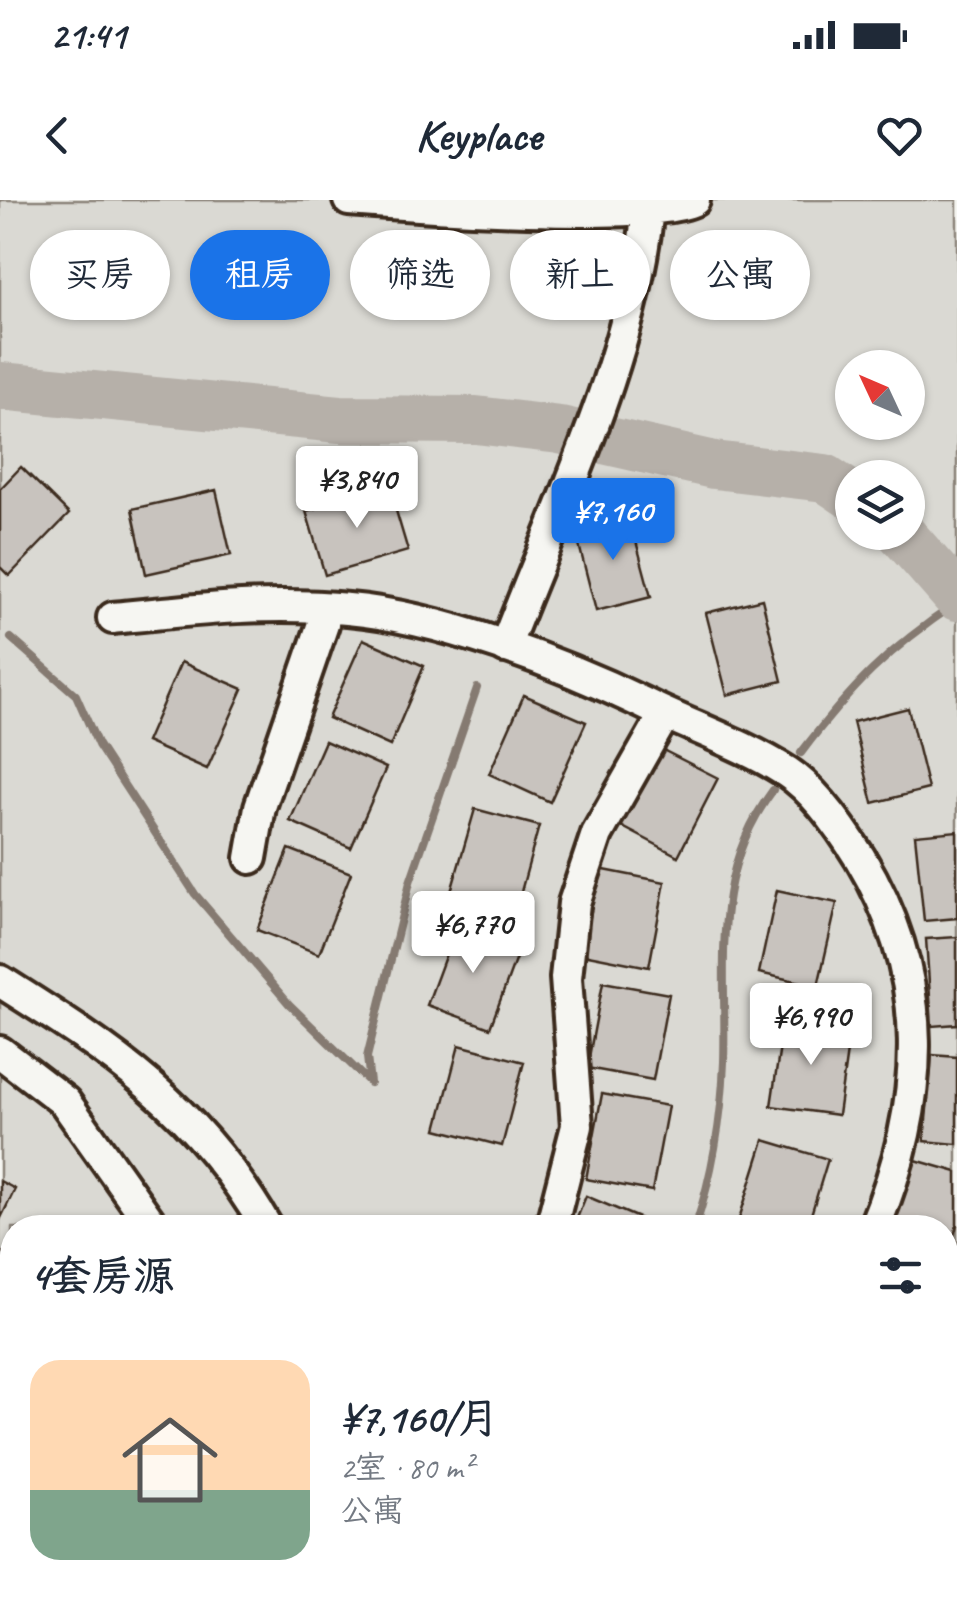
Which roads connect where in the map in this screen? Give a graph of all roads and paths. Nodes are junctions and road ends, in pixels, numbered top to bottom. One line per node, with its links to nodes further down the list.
1 (349, 200): 3 (street)
2 (694, 200): 3 (street)
3 (648, 209): 6 (street)
4 (320, 608): 5 (street); 6 (street); 8 (street)
5 (113, 618)
6 (505, 647): 7 (street)
7 (665, 714): 13 (street); 14 (street)
8 (250, 858)
9 (0, 981): 12 (street)
10 (0, 1052): 11 (street)
11 (145, 1215)
12 (258, 1215)
13 (554, 1215)
14 (880, 1215)

